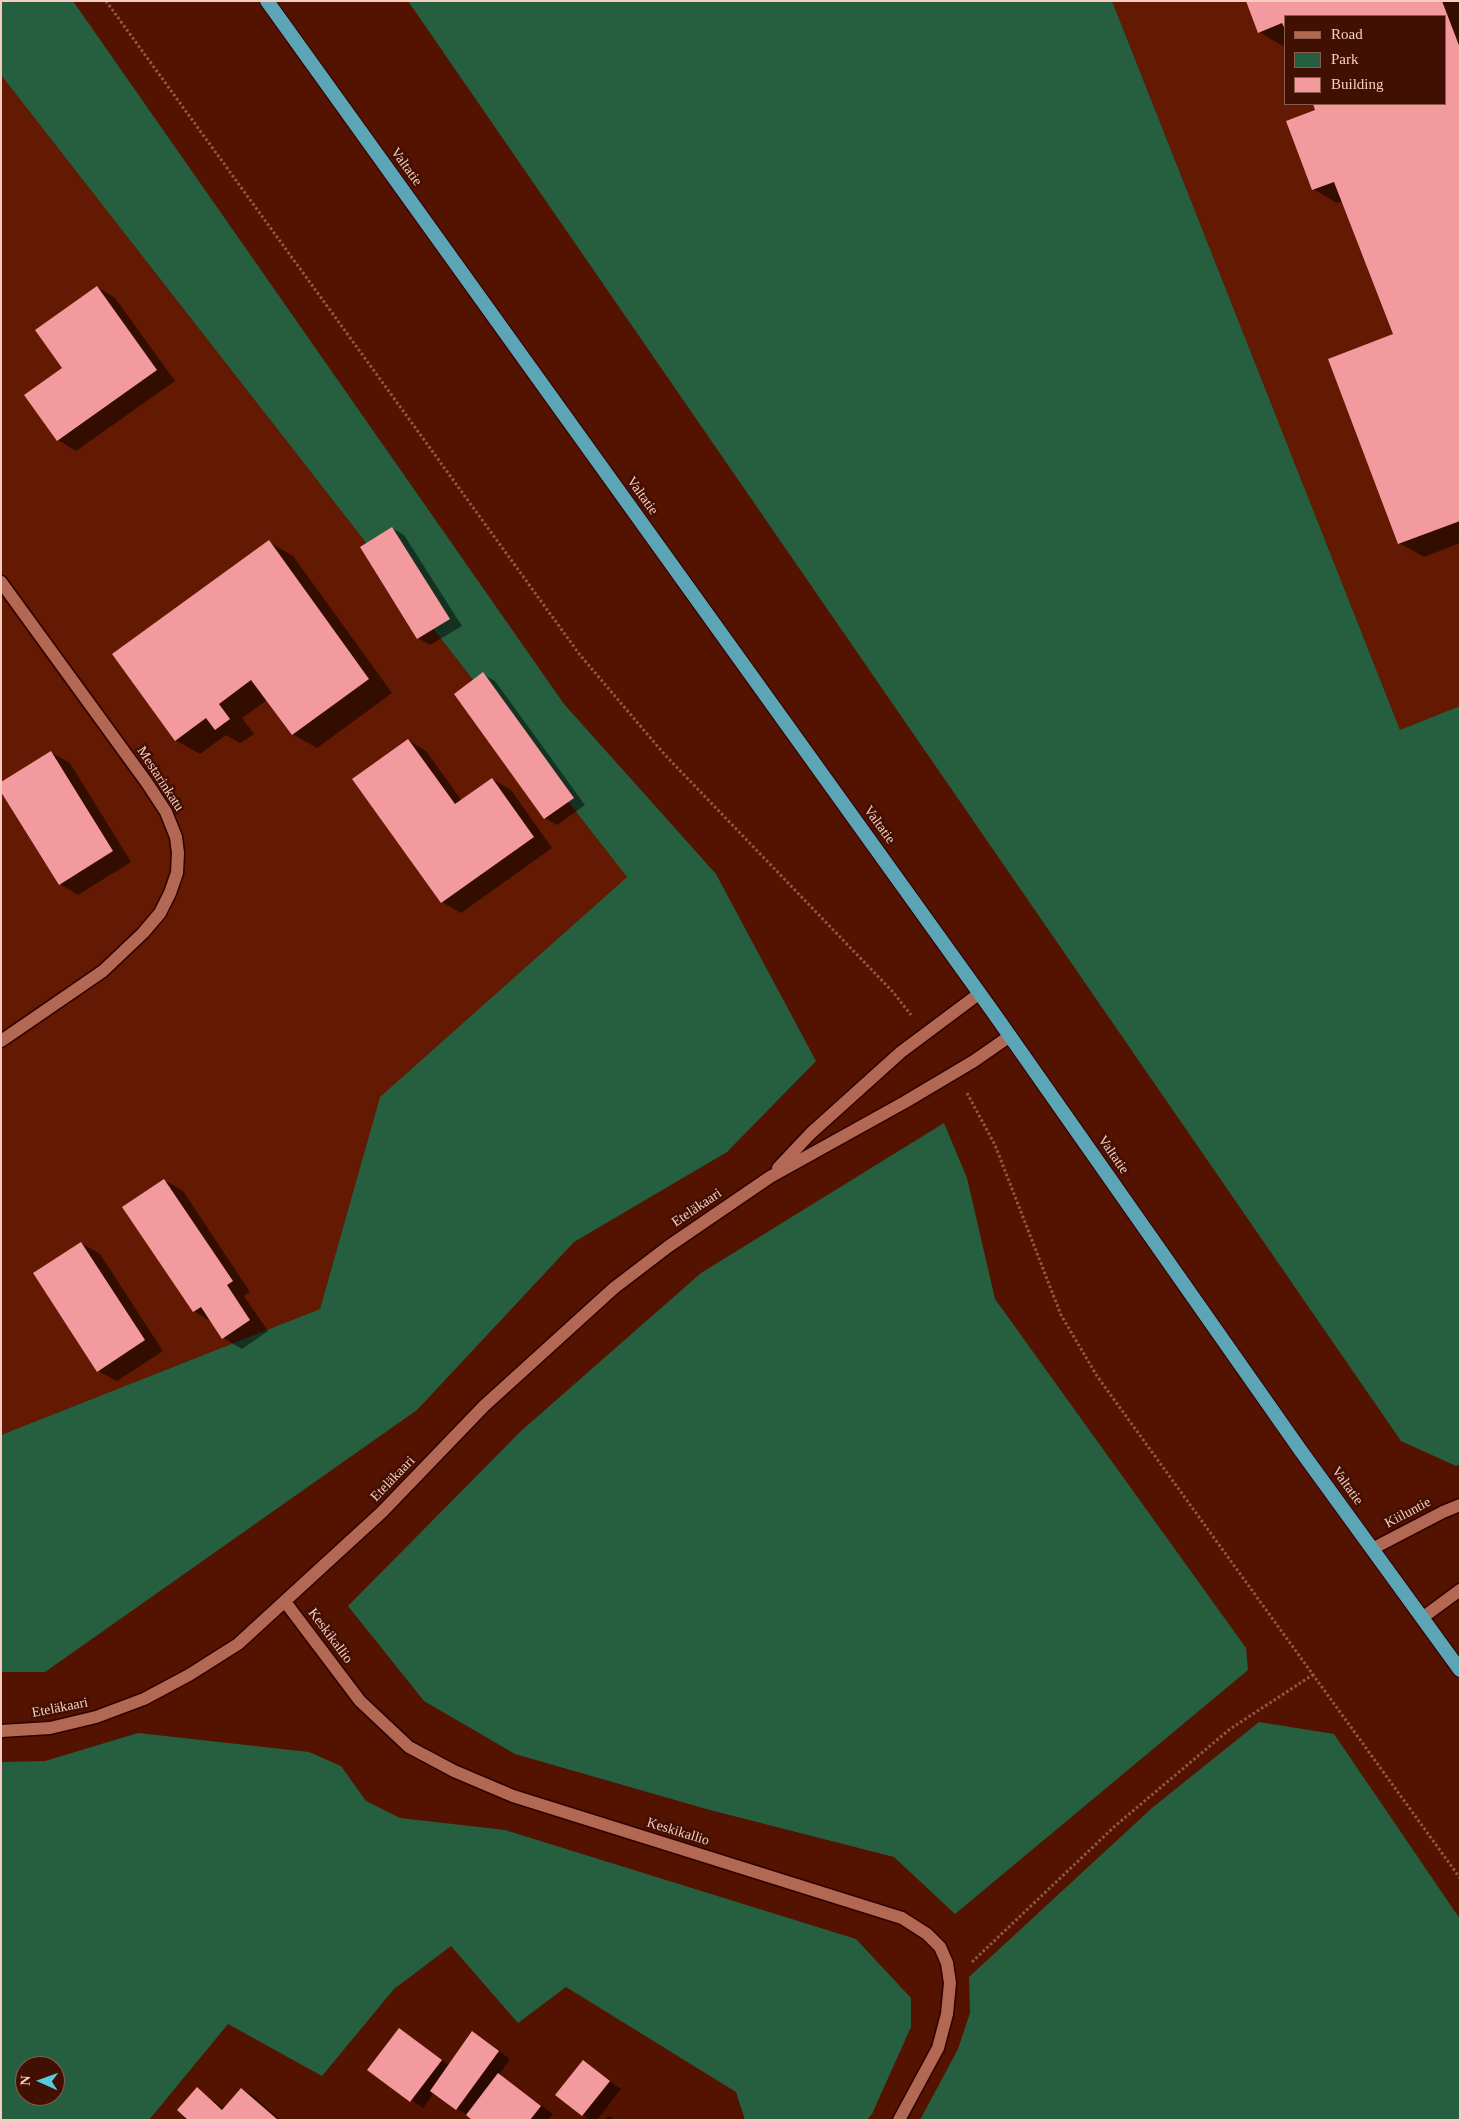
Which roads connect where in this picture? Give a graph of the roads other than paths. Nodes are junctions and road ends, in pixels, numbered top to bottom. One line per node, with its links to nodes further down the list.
1 (267, 1): 3 (highway, Valtatie)
2 (1, 582): 5 (street, Mestarinkatu)
3 (980, 994): 4 (highway, Valtatie); 6 (street, Eteläkaari)
4 (1010, 1036): 6 (street, Eteläkaari); 8 (highway, Valtatie)
5 (1, 1040)
6 (770, 1177): 10 (street, Eteläkaari)
7 (1460, 1505): 8 (street, Kiiluntie)
8 (1372, 1549): 11 (highway, Valtatie)
9 (1460, 1590): 11 (street)
10 (286, 1603): 13 (street, Eteläkaari); 14 (street, Keskikallio)
11 (1422, 1618): 12 (highway, Valtatie)
12 (1460, 1670)
13 (1, 1731)
14 (900, 2120)

